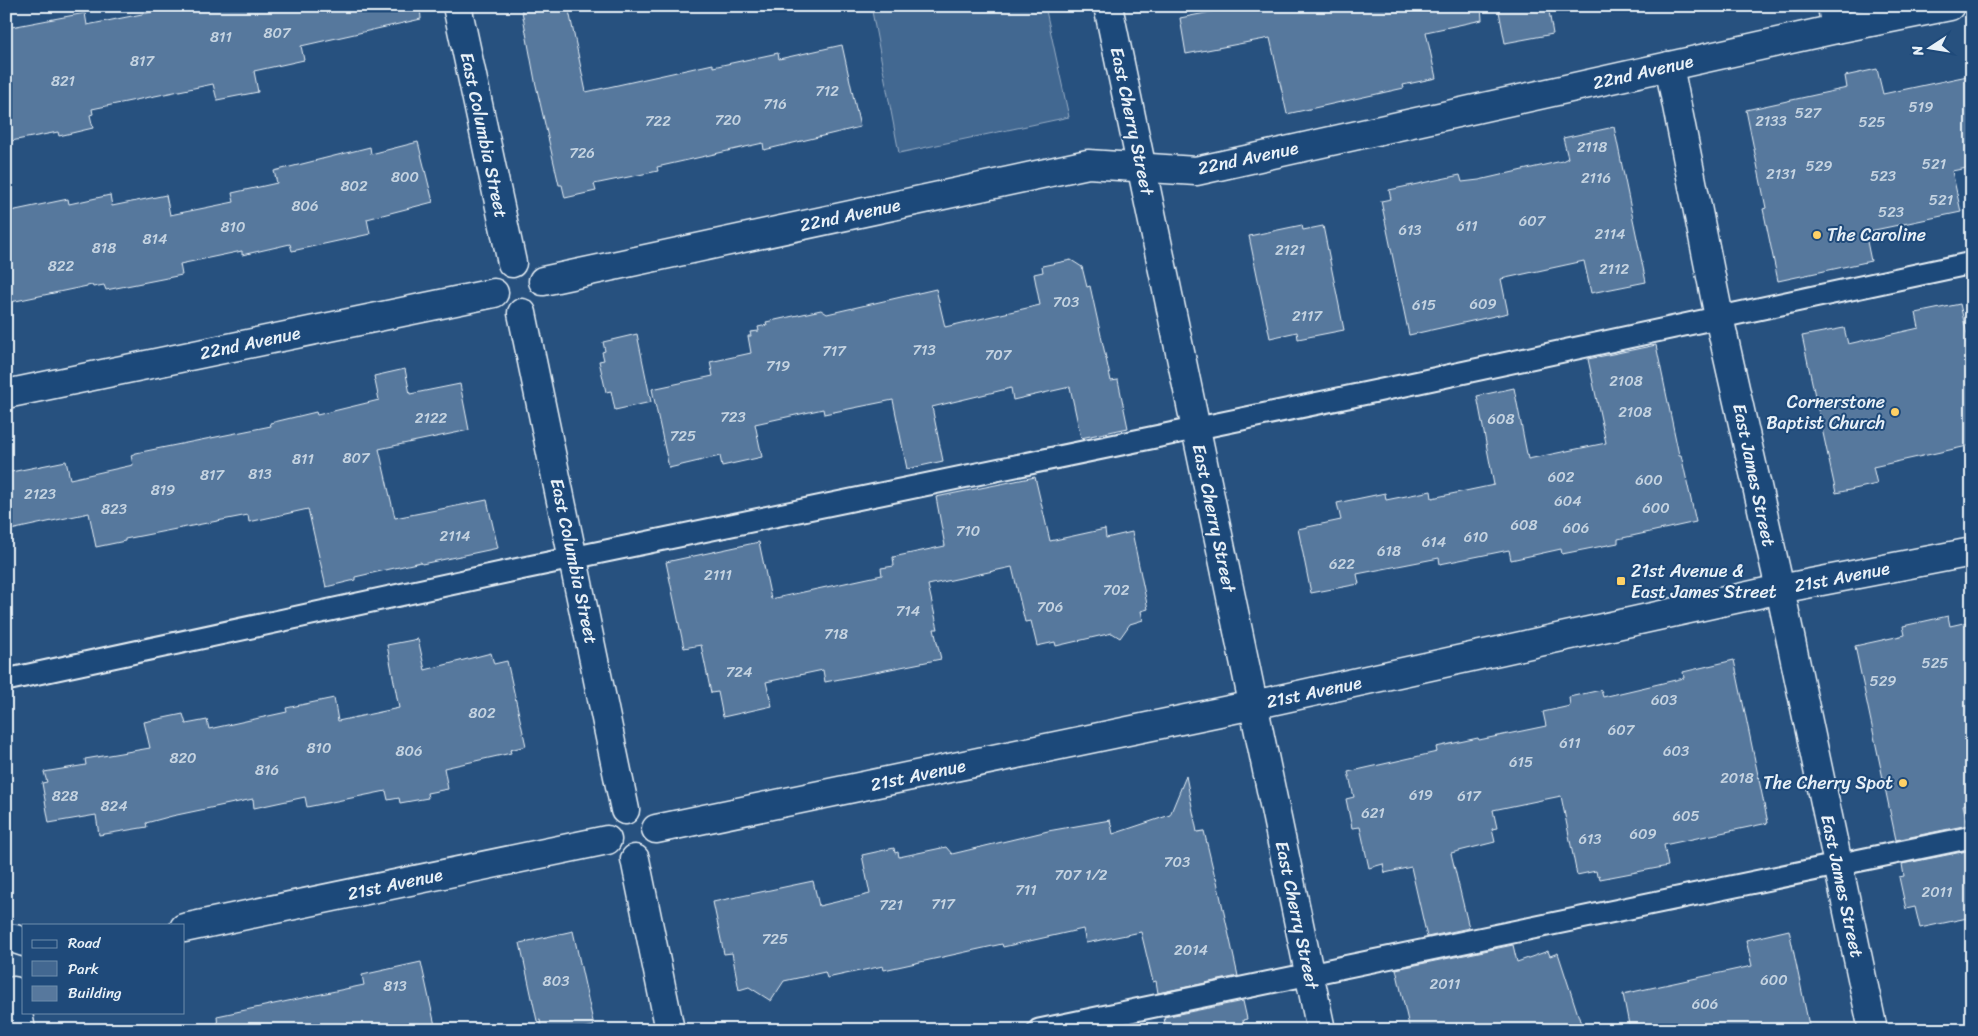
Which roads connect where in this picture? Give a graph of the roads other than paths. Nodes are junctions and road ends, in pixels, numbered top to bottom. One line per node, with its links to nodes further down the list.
1 (457, 6): 7 (street, East Columbia Street)
2 (1108, 6): 6 (street, East Cherry Street)
3 (1950, 6): 4 (street, 22nd Avenue)
4 (1834, 18): 5 (street, 22nd Avenue)
5 (1668, 66): 6 (street, 22nd Avenue); 12 (street, East James Street)
6 (1142, 168): 9 (street, 22nd Avenue); 14 (street, East Cherry Street)
7 (512, 263): 9 (street); 10 (street)
8 (1972, 263): 12 (lane)
9 (543, 281): 11 (street)
10 (494, 293): 11 (street); 13 (street, 22nd Avenue)
11 (522, 313): 16 (street, East Columbia Street)
12 (1719, 317): 14 (lane); 17 (street, East James Street)
13 (6, 394)
14 (1195, 430): 16 (lane); 19 (street, East Cherry Street)
15 (1972, 552): 17 (street, 21st Avenue)
16 (573, 558): 18 (lane); 20 (street, East Columbia Street)
17 (1780, 589): 19 (street, 21st Avenue); 25 (street, East James Street)
18 (6, 680)
19 (1253, 705): 21 (street, 21st Avenue); 29 (street, East Cherry Street)
20 (625, 810): 21 (street); 23 (street)
21 (656, 829): 24 (street)
22 (1972, 837): 25 (lane)
23 (607, 840): 24 (street); 26 (street, 21st Avenue)
24 (635, 859): 32 (street)
25 (1838, 865): 29 (lane); 35 (street, East James Street)
26 (185, 928)
27 (6, 938): 28 (street)
28 (22, 941)
29 (1310, 975): 33 (lane); 34 (street, East Cherry Street)
30 (15, 990): 31 (street)
31 (21, 1030)
32 (670, 1030)
33 (1039, 1030)
34 (1321, 1030)
35 (1873, 1030)

